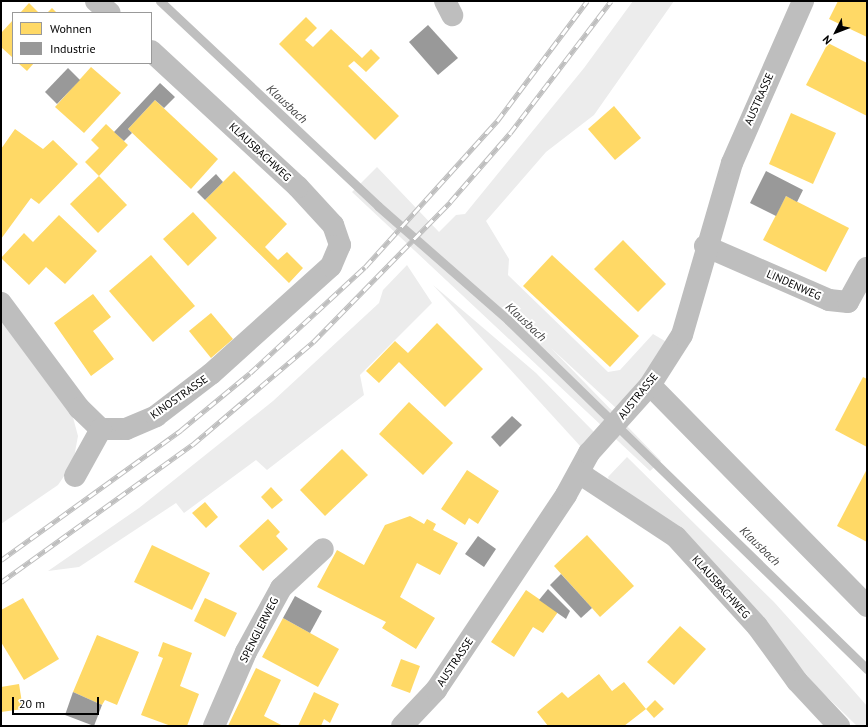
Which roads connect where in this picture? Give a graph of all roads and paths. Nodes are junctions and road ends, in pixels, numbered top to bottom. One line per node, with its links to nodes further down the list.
1 (96, 1): 3 (street)
2 (803, 1): 5 (street, AUSTRASSE)
3 (109, 12)
4 (152, 52): 6 (street, KLAUSBACHWEG)
5 (705, 246): 7 (street, LINDENWEG); 9 (street, AUSTRASSE)
6 (331, 266): 10 (street, KINOSTRASSE)
7 (867, 268)
8 (1, 304): 10 (street)
9 (646, 390): 11 (street, AUSTRASSE); 14 (street)
10 (101, 429): 12 (street)
11 (579, 473): 16 (street, AUSTRASSE); 17 (street, KLAUSBACHWEG)
12 (75, 476)
13 (323, 549): 15 (street, SPENGLERWEG)
14 (867, 606)
15 (214, 726)
16 (402, 726)
17 (839, 726)

